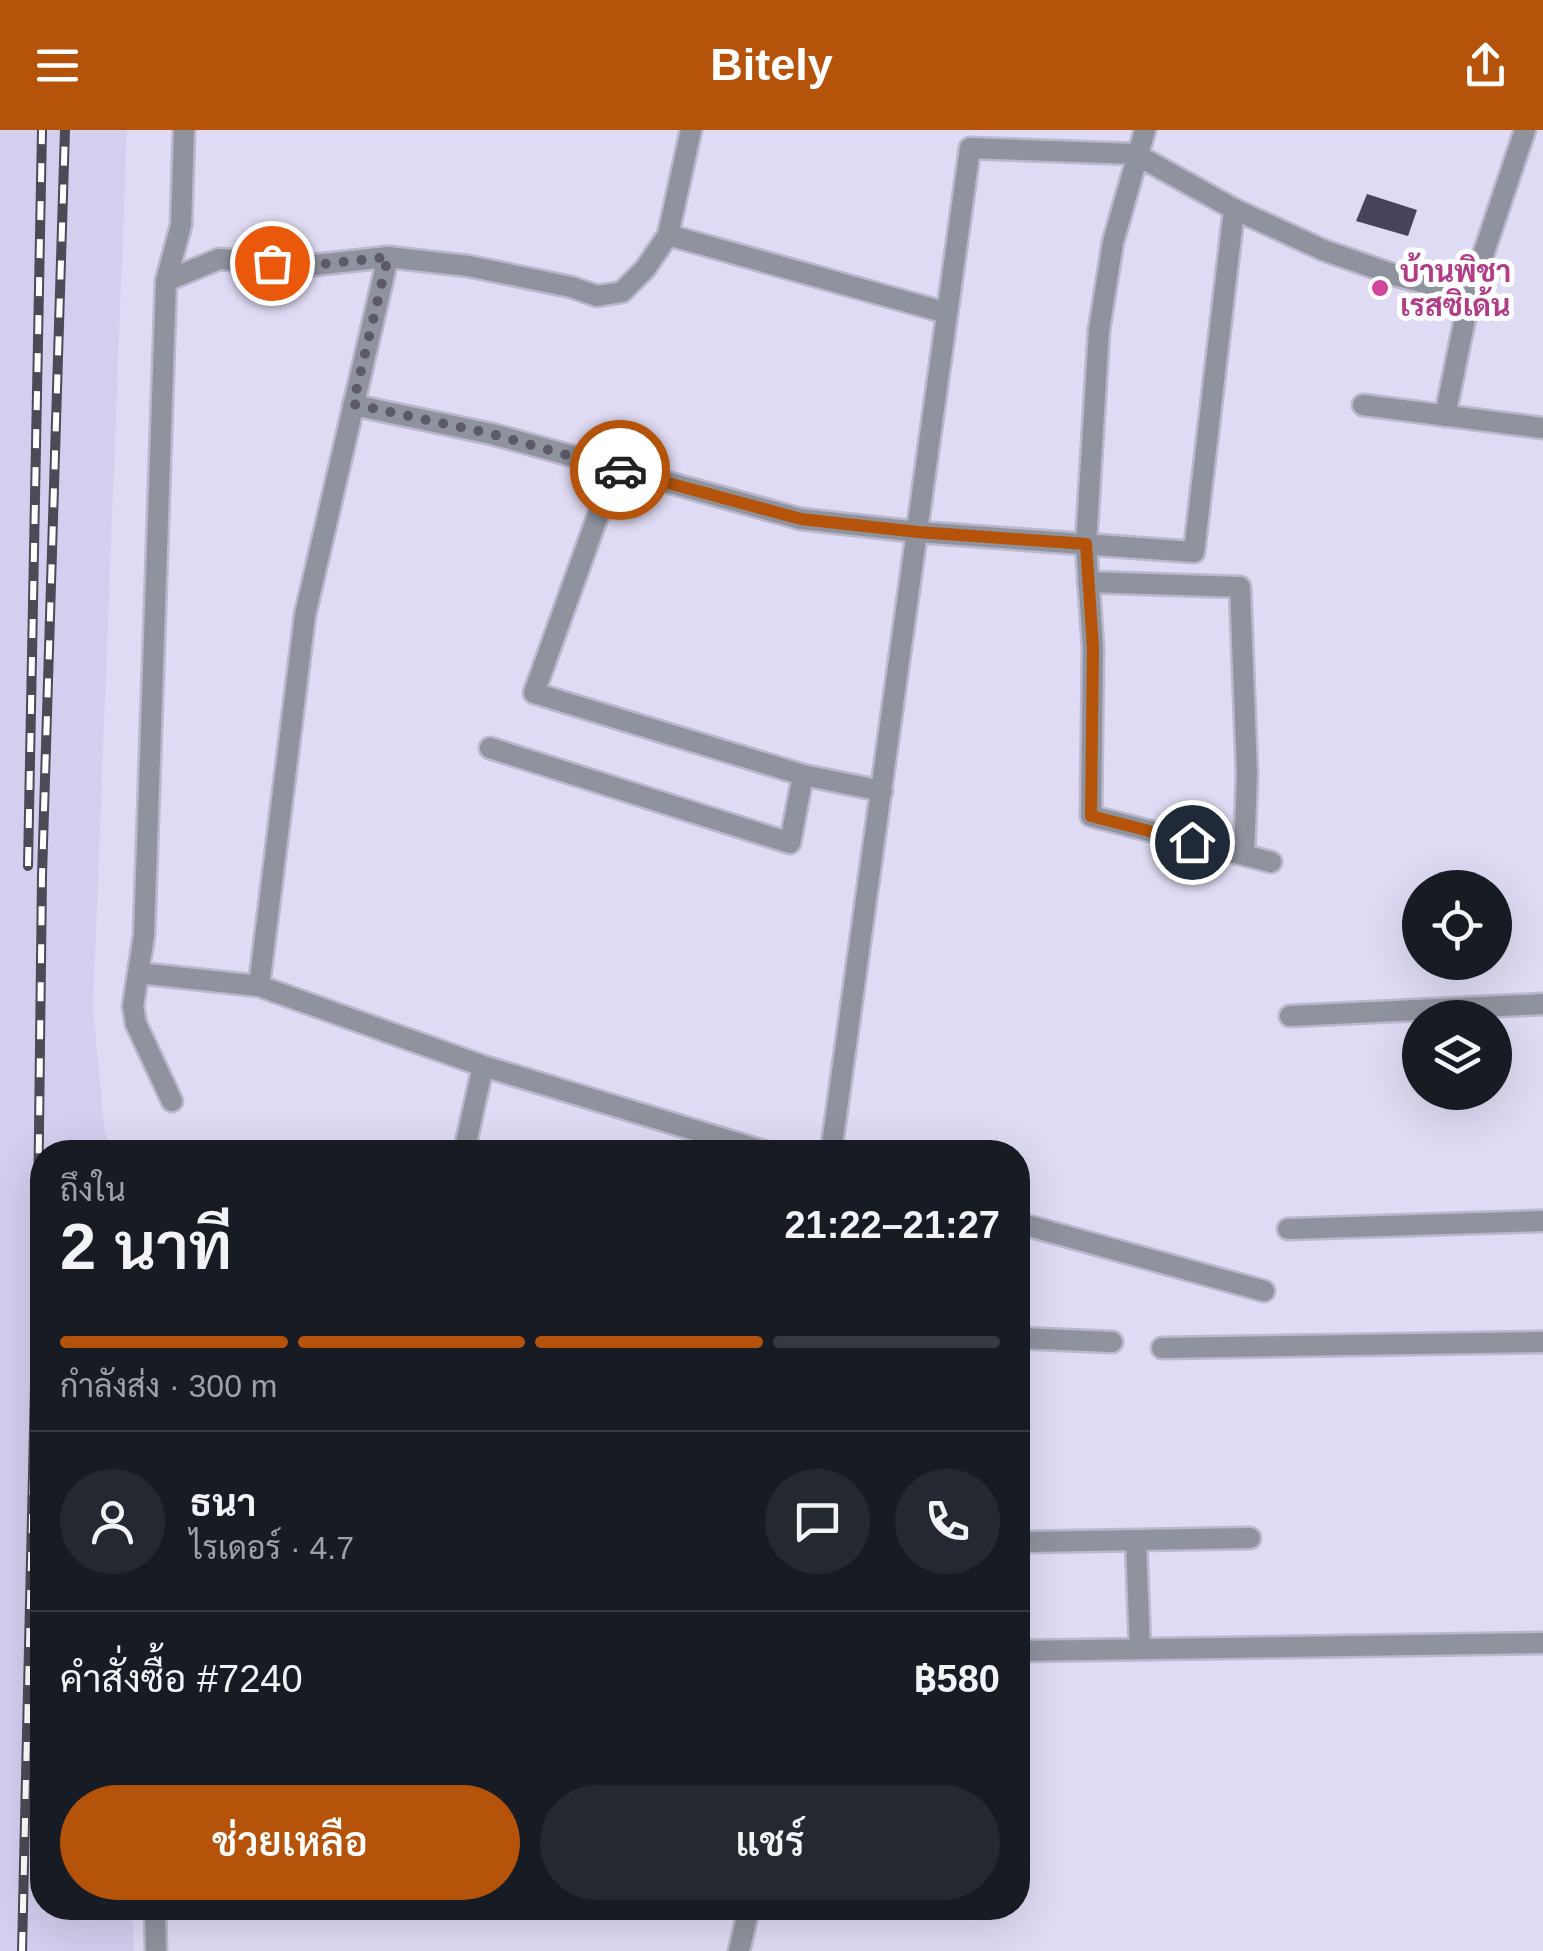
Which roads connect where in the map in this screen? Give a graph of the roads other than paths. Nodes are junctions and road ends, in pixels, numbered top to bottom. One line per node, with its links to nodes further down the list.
1 (184, 130): 9 (street)
2 (691, 130): 7 (street)
3 (1145, 130): 5 (street)
4 (1524, 130): 10 (street)
5 (1136, 154): 6 (street); 11 (street); 18 (street)
6 (1234, 209): 10 (street); 18 (street)
7 (668, 235): 8 (street); 11 (street)
8 (388, 257): 9 (street); 12 (street)
9 (166, 280): 25 (street)
10 (1470, 294): 14 (street)
11 (947, 313): 17 (street)
12 (353, 404): 16 (street); 26 (street)
13 (1363, 404): 14 (street)
14 (1446, 416): 15 (street)
15 (1543, 428)
16 (615, 468): 17 (street); 21 (street)
17 (918, 532): 18 (street); 22 (street)
18 (1086, 544): 19 (street)
19 (1088, 582): 23 (street); 23 (street)
20 (490, 748): 21 (street)
21 (803, 775): 22 (street)
22 (882, 791): 33 (street)
23 (1244, 855): 24 (street)
24 (1272, 862)
25 (138, 972): 26 (street); 30 (street)
26 (259, 986): 29 (street)
27 (1543, 1004): 28 (street)
28 (1290, 1016)
29 (483, 1066): 31 (street); 32 (street)
30 (172, 1100)
31 (467, 1140)
32 (727, 1140)
33 (832, 1140)
34 (1543, 1221): 36 (street)
35 (1030, 1226): 37 (street)
36 (1288, 1229)
37 (1264, 1291)
38 (1030, 1339): 39 (street)
39 (1112, 1342)
40 (1543, 1342): 41 (street)
41 (1162, 1348)
42 (1250, 1538): 43 (street)
43 (1136, 1541): 44 (street); 46 (street)
44 (1030, 1542)
45 (1543, 1644): 46 (street)
46 (1140, 1649): 47 (street)
47 (1030, 1651)
48 (155, 1920): 50 (street)
49 (746, 1920): 52 (street)
50 (156, 1951): 51 (street)
51 (164, 1951)
52 (739, 1951)

